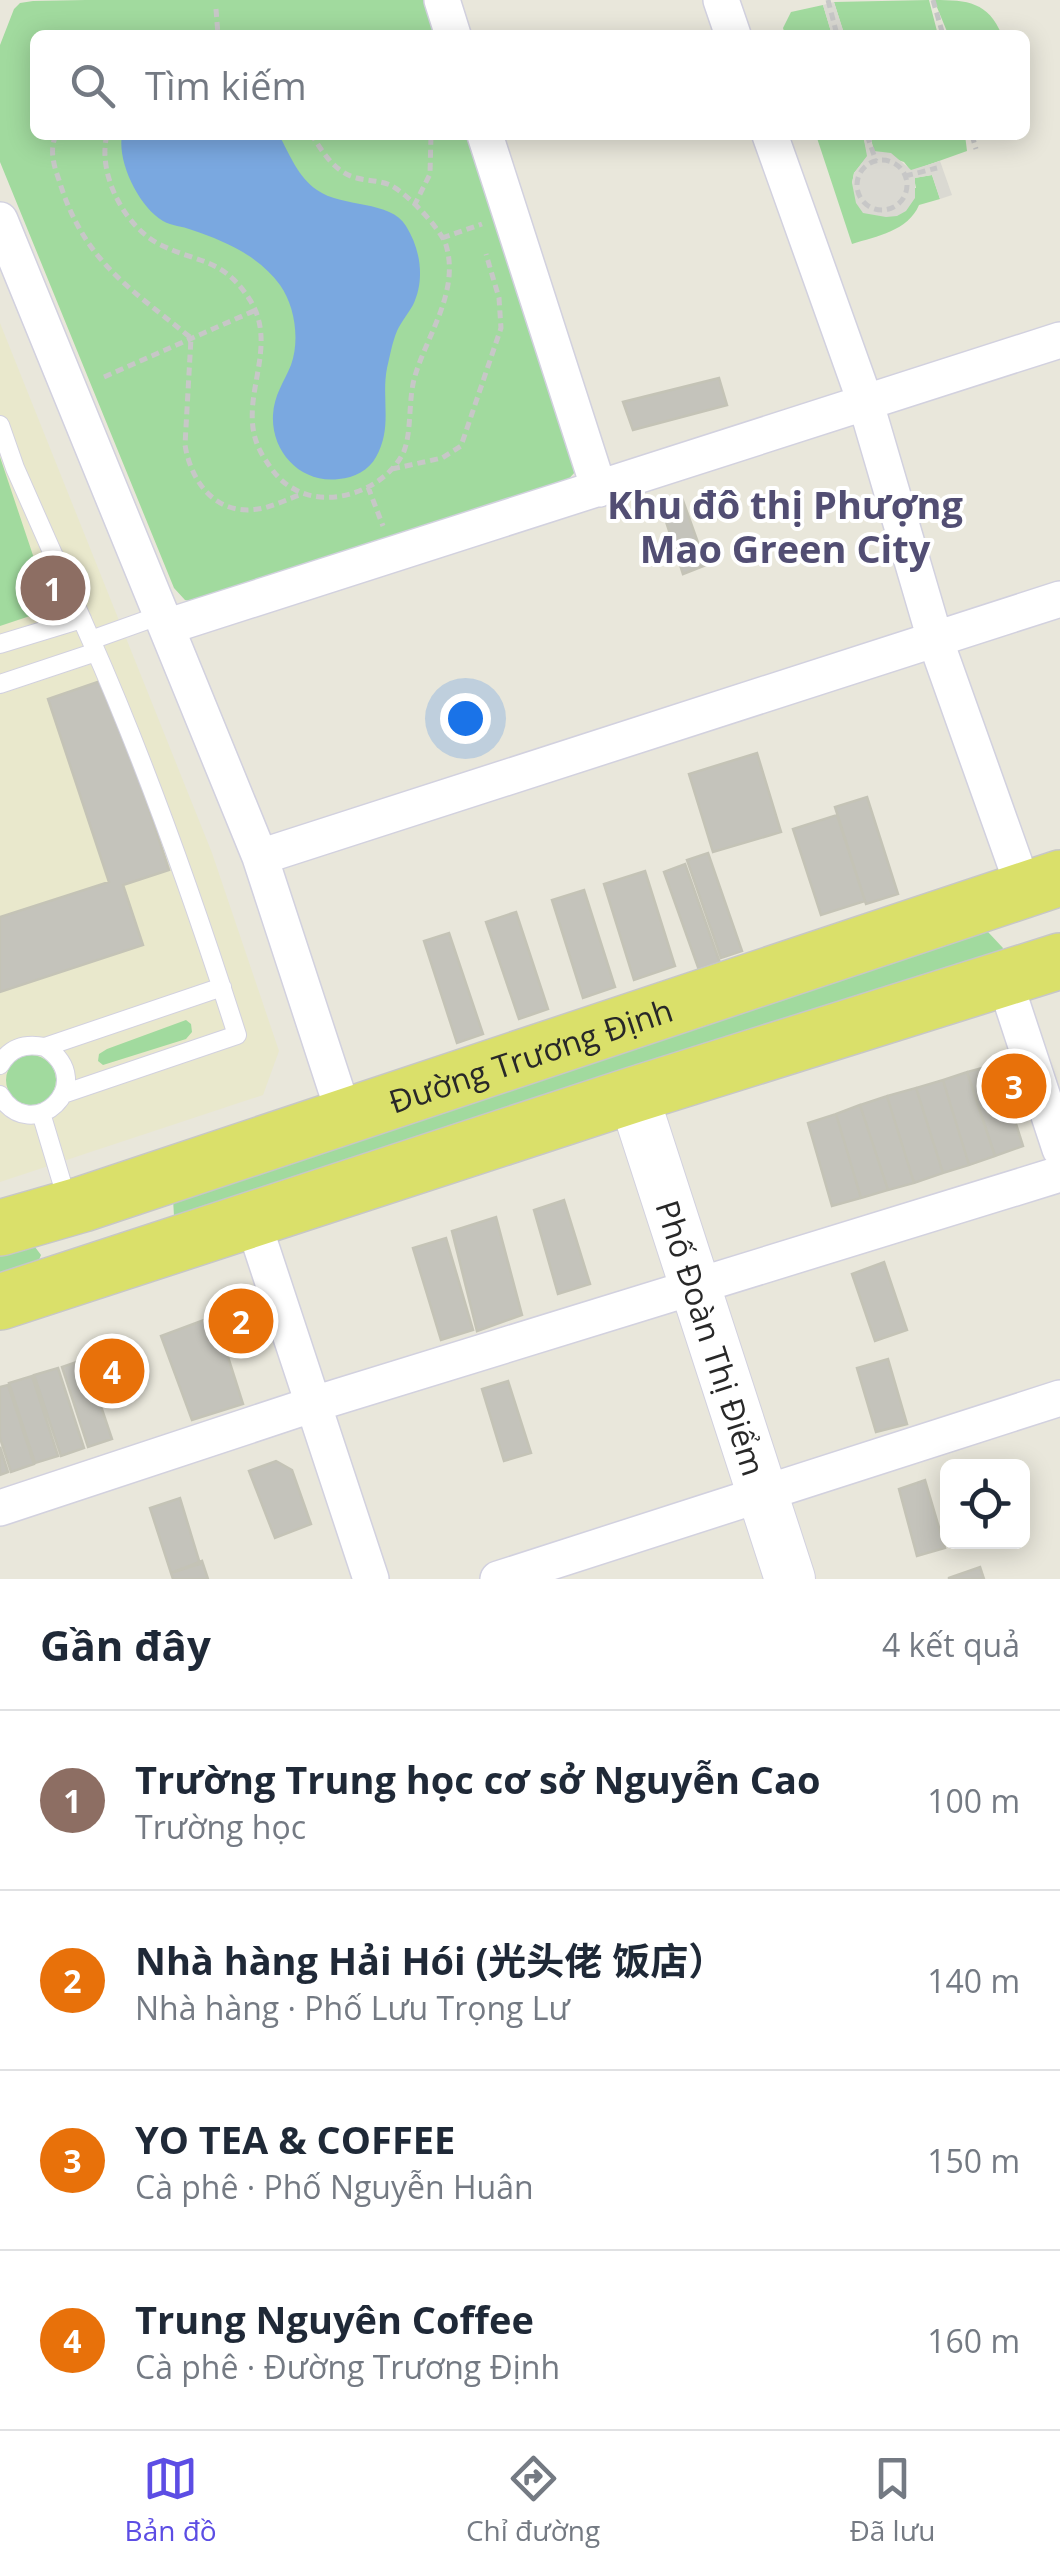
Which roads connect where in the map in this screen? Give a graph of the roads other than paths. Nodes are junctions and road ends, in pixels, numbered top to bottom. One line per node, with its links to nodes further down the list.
1 (442, 0): 3 (street)
2 (721, 0): 4 (street)
3 (451, 30)
4 (732, 30)
5 (487, 140): 11 (street)
6 (772, 140): 9 (street)
7 (0, 220): 14 (street)
8 (1060, 340): 9 (street)
9 (866, 404): 11 (street); 15 (street)
10 (0, 426): 13 (lane)
11 (598, 489): 14 (street)
12 (1060, 599): 15 (street)
13 (82, 620): 16 (lane); 17 (lane)
14 (164, 621): 17 (lane); 19 (street)
15 (935, 639): 19 (street); 20 (street)
16 (0, 644)
17 (94, 646): 18 (lane); 22 (lane)
18 (1, 679)
19 (260, 857): 30 (street)
20 (1042, 884): 21 (main road); 30 (main road, Đường Trương Định)
21 (1038, 968): 27 (main road); 31 (street)
22 (222, 987): 23 (lane); 26 (lane)
23 (44, 1047): 24 (lane); 26 (lane)
24 (1, 1060)
25 (0, 1094): 28 (lane)
26 (63, 1094): 29 (lane)
27 (632, 1094): 34 (main road); 37 (street, Phố Đoàn Thị Điểm)
28 (7, 1112): 29 (lane)
29 (42, 1113): 33 (lane)
30 (344, 1114): 33 (main road, Đường Trương Định)
31 (1060, 1149)
32 (1060, 1174): 37 (street)
33 (76, 1206): 35 (main road, Đường Trương Định); 36 (main road)
34 (252, 1219): 36 (main road); 40 (street)
35 (0, 1228)
36 (105, 1270): 38 (main road)
37 (696, 1289): 40 (street); 41 (street, Phố Đoàn Thị Điểm)
38 (0, 1302)
39 (1060, 1398): 41 (street)
40 (314, 1404): 42 (street); 43 (street)
41 (762, 1494): 44 (street); 45 (street, Phố Đoàn Thị Điểm)
42 (0, 1508)
43 (371, 1579)
44 (498, 1579)
45 (790, 1579)

